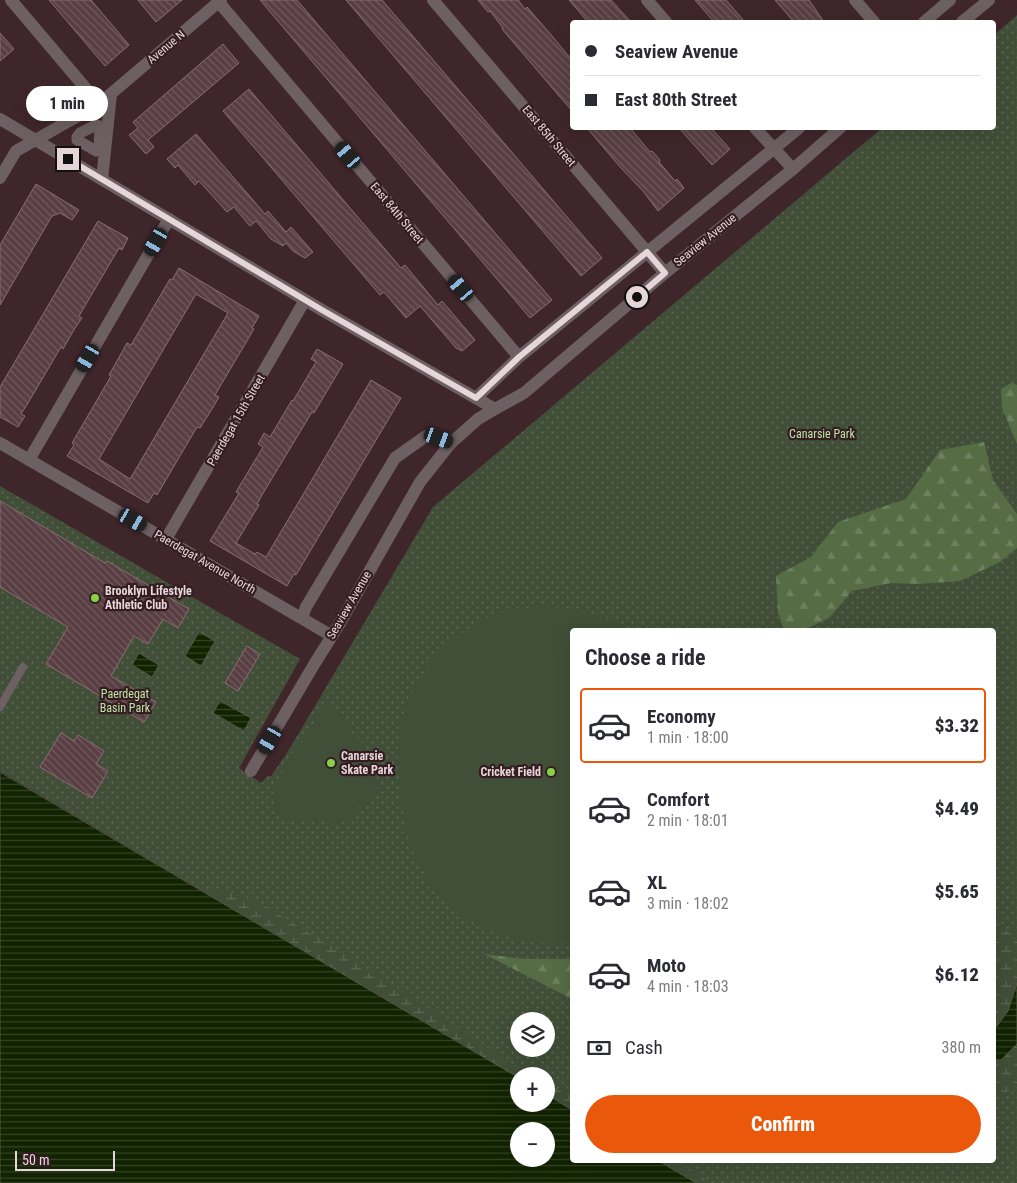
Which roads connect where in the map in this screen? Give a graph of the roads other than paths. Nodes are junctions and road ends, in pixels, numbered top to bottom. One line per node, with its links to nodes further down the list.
1 (11, 0): 13 (street)
2 (433, 0): 24 (street, East 85th Street)
3 (647, 0): 8 (street)
4 (856, 0): 9 (street)
5 (950, 0): 10 (street)
6 (989, 0): 11 (street)
7 (219, 1): 12 (street, Avenue N); 27 (street, East 84th Street)
8 (664, 20)
9 (872, 20)
10 (926, 20)
11 (964, 20)
12 (111, 94): 13 (street, Avenue N); 22 (street)
13 (99, 104): 18 (street, Avenue N)
14 (0, 119): 18 (street)
15 (757, 130): 19 (street)
16 (797, 130): 19 (street)
17 (838, 130): 20 (street, Seaview Avenue)
18 (37, 140): 21 (street, Avenue N); 22 (street)
19 (773, 149): 20 (street); 24 (street)
20 (793, 169): 25 (street, Seaview Avenue)
21 (0, 178)
22 (102, 179): 23 (street)
23 (169, 219): 26 (street); 32 (street)
24 (647, 252): 25 (street, East 85th Street); 27 (street)
25 (665, 273): 29 (street, Seaview Avenue)
26 (306, 300): 28 (street); 33 (street, Paerdegat 15th Street)
27 (519, 357): 28 (street)
28 (476, 398): 29 (street)
29 (495, 410): 31 (street, Seaview Avenue)
30 (0, 443): 32 (street, Paerdegat Avenue North)
31 (451, 443): 34 (street); 35 (street, Seaview Avenue)
32 (29, 460): 33 (street, Paerdegat Avenue North)
33 (166, 539): 34 (street, Paerdegat Avenue North)
34 (302, 618): 35 (street, Paerdegat Avenue North)
35 (332, 636): 38 (street, Seaview Avenue)
36 (23, 667): 37 (lane)
37 (0, 707)
38 (252, 771)

